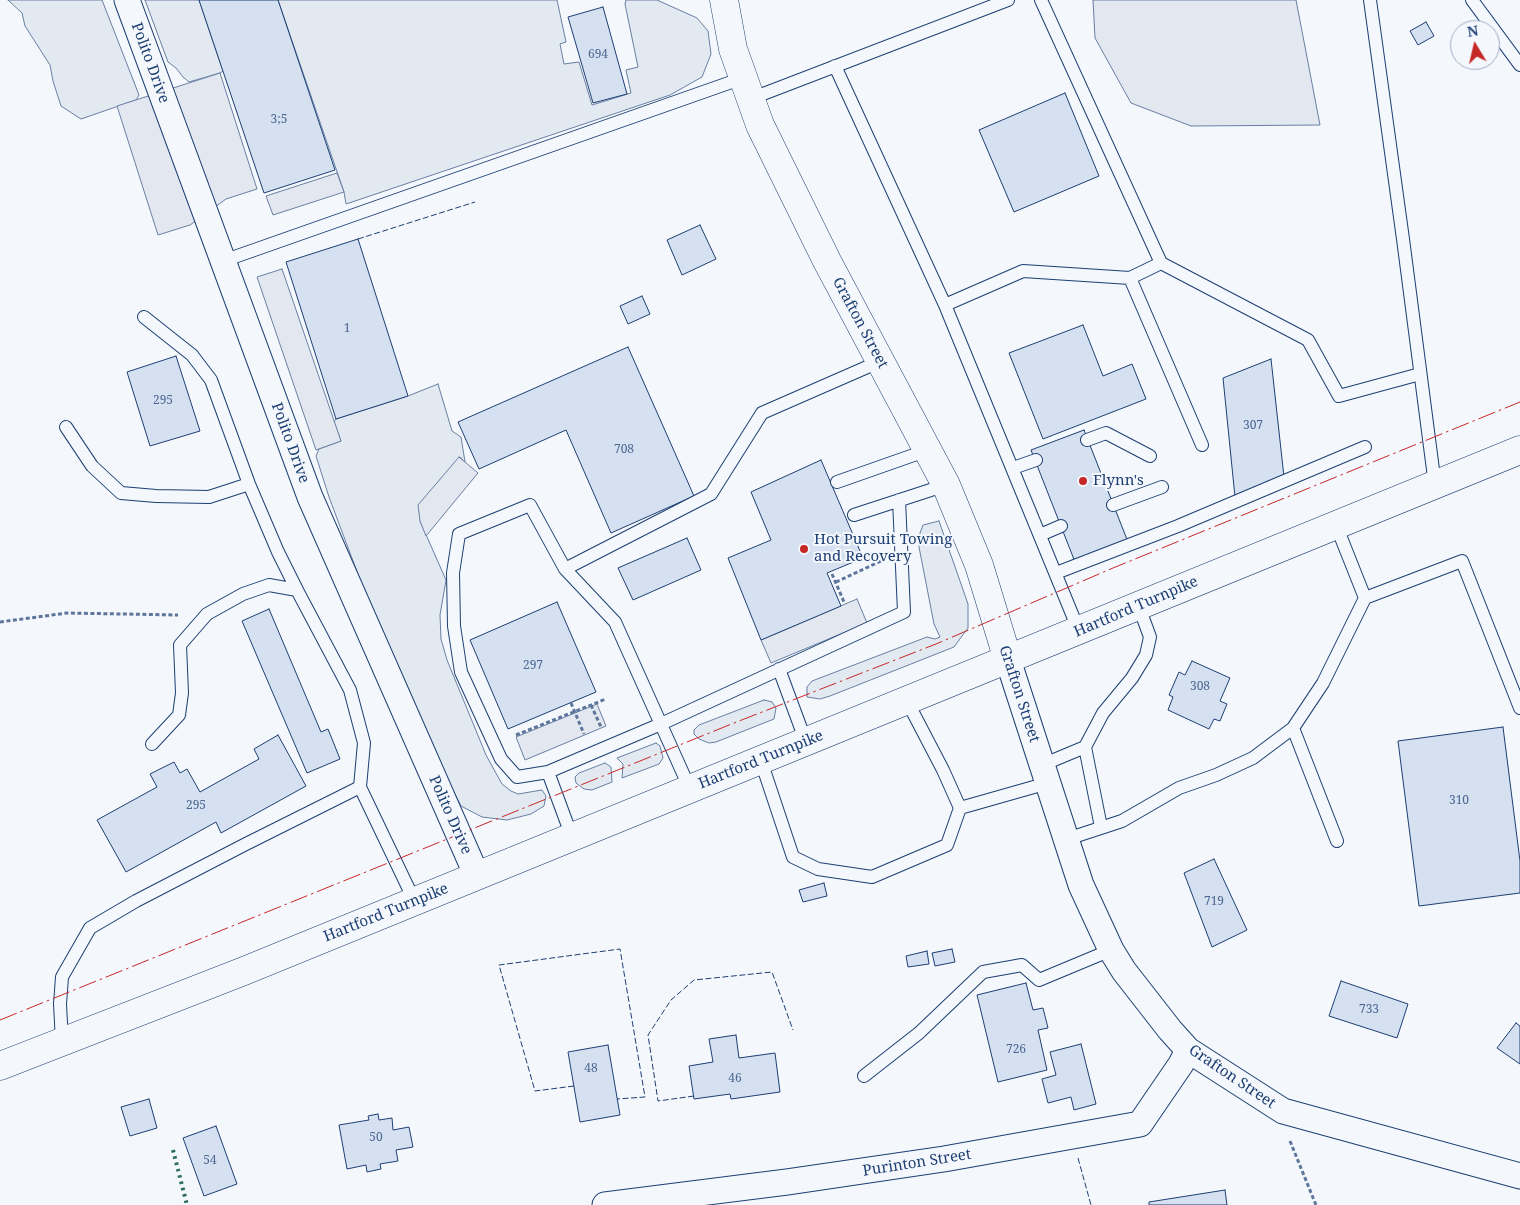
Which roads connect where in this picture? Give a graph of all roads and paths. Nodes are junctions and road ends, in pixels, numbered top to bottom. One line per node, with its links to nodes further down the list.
1 (127, 0): 10 (street, Polito Drive)
2 (724, 0): 9 (main road, Grafton Street)
3 (1008, 0): 8 (lane)
4 (1040, 0): 11 (lane)
5 (1370, 0): 16 (lane)
6 (1472, 0): 7 (lane)
7 (1520, 65)
8 (835, 66): 9 (lane); 13 (lane)
9 (746, 88): 10 (lane); 15 (main road, Grafton Street)
10 (223, 261): 72 (street, Polito Drive)
11 (1162, 263): 12 (lane); 16 (lane)
12 (1130, 278): 13 (lane); 19 (lane)
13 (945, 304): 25 (lane)
14 (144, 316): 27 (lane)
15 (881, 361): 21 (main road, Grafton Street); 38 (lane)
16 (1420, 374): 29 (lane)
17 (66, 427): 27 (lane)
18 (1087, 440): 23 (lane)
19 (1202, 444)
20 (1366, 447): 39 (lane)
21 (928, 450): 26 (lane); 28 (main road, Grafton Street)
22 (1520, 450): 29 (main road, Hartford Turnpike)
23 (1150, 456)
24 (1036, 460): 25 (lane)
25 (1013, 468): 36 (lane)
26 (837, 482)
27 (249, 484): 42 (lane)
28 (946, 485): 31 (lane); 49 (main road, Grafton Street)
29 (1434, 485): 34 (main road, Hartford Turnpike)
30 (1162, 487): 32 (lane)
31 (899, 500): 33 (lane); 50 (lane)
32 (1114, 505)
33 (854, 515)
34 (1336, 525): 43 (lane); 45 (main road, Hartford Turnpike)
35 (1061, 526): 36 (lane)
36 (1040, 535): 39 (lane)
37 (886, 559): 41 (path)
38 (565, 569): 56 (lane); 63 (lane)
39 (1056, 573): 48 (lane)
40 (832, 574): 41 (path)
41 (836, 582): 44 (path)
42 (297, 590): 46 (lane); 65 (lane)
43 (1365, 598): 54 (lane); 57 (lane)
44 (844, 602)
45 (1139, 607): 48 (main road, Hartford Turnpike); 61 (lane)
46 (206, 614): 47 (path); 60 (lane)
47 (0, 622)
48 (1079, 631): 49 (main road, Hartford Turnpike)
49 (1008, 660): 52 (main road, Hartford Turnpike); 64 (street, Grafton Street)
50 (779, 669): 56 (lane); 59 (lane)
51 (606, 698): 55 (path)
52 (907, 701): 59 (main road, Hartford Turnpike); 67 (lane)
53 (571, 703): 55 (path)
54 (1520, 708)
55 (574, 712): 58 (path)
56 (661, 724): 63 (lane); 66 (lane)
57 (1293, 728): 68 (lane); 71 (lane)
58 (516, 735)
59 (806, 742): 62 (main road, Hartford Turnpike)
60 (152, 744)
61 (1085, 747): 64 (lane); 68 (lane)
62 (760, 761): 66 (main road, Hartford Turnpike); 67 (lane)
63 (548, 772): 69 (lane)
64 (1045, 774): 67 (lane); 70 (street, Grafton Street)
65 (360, 787): 73 (lane); 75 (lane)
66 (690, 789): 69 (main road, Hartford Turnpike)
67 (960, 808)
68 (1101, 827): 70 (lane)
69 (572, 837): 72 (main road, Hartford Turnpike)
70 (1067, 839): 74 (street, Grafton Street)
71 (1337, 841)
72 (477, 876): 73 (main road, Hartford Turnpike)
73 (415, 902): 75 (main road, Hartford Turnpike)
74 (1111, 950): 76 (street, Grafton Street); 78 (lane)
75 (62, 1042): 77 (main road, Hartford Turnpike)
76 (1188, 1050): 80 (street, Grafton Street); 81 (street, Purinton Street)
77 (0, 1066)
78 (864, 1076)
79 (1289, 1138): 83 (path)
80 (1520, 1176)
81 (643, 1202): 82 (street, Purinton Street)
82 (606, 1205)
83 (1316, 1205)

